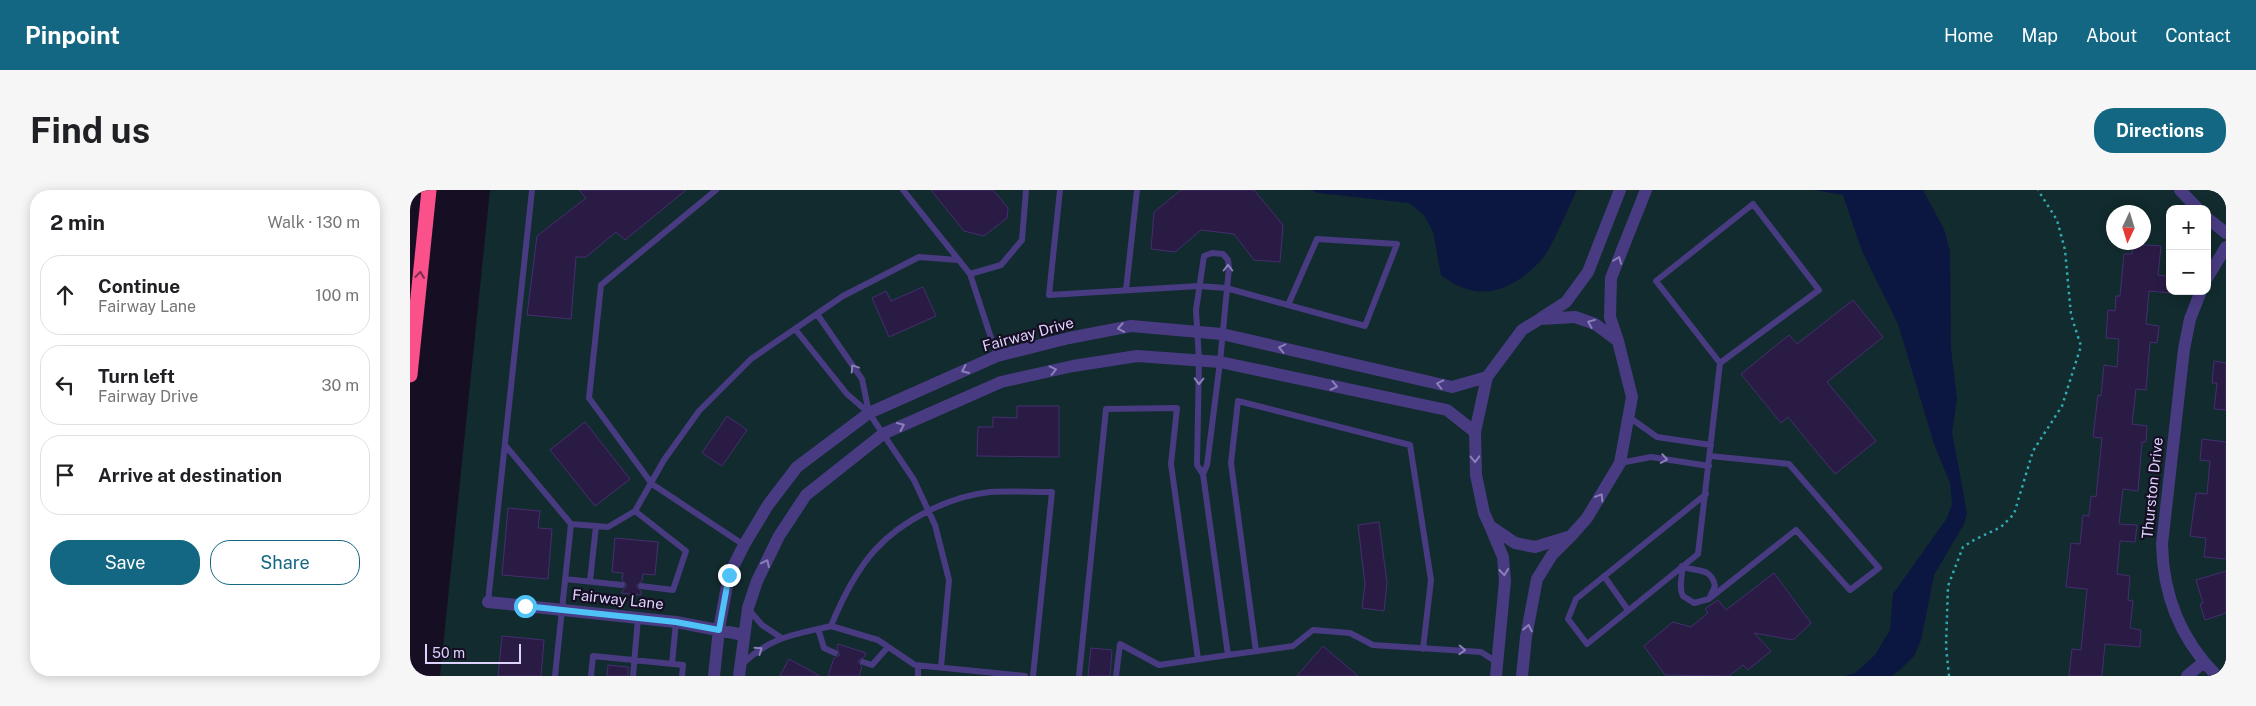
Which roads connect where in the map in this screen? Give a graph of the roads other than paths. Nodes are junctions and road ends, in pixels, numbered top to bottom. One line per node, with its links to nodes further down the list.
1 (429, 190): 33 (highway, one-way to 1)
2 (532, 190): 39 (lane)
3 (716, 190): 45 (lane)
4 (903, 190): 15 (lane)
5 (1026, 190): 17 (lane)
6 (1060, 190): 20 (lane)
7 (1137, 190): 20 (lane)
8 (1620, 190): 24 (street)
9 (1646, 190): 28 (street, one-way to 9)
10 (2180, 190): 11 (street)
11 (2194, 205)
12 (2211, 221): 13 (street)
13 (2226, 233)
14 (2226, 248): 16 (street)
15 (958, 260): 17 (lane); 23 (lane)
16 (2211, 272)
17 (970, 274): 29 (lane)
18 (1199, 286): 19 (lane); 19 (lane, one-way to 18); 20 (lane); 26 (lane)
19 (1226, 288): 22 (lane); 27 (lane)
20 (1126, 290)
21 (2199, 295): 80 (street, Thurston Drive)
22 (1288, 305): 22 (lane)
23 (818, 314): 25 (lane); 35 (lane, one-way to 23)
24 (1540, 319): 28 (street, one-way to 24); 34 (street)
25 (795, 329): 35 (lane); 45 (lane)
26 (1199, 332): 27 (street, Fairway Drive); 29 (street, Fairway Drive, one-way to 29); 30 (lane)
27 (1222, 334): 31 (lane); 34 (street, Fairway Drive, one-way to 27)
28 (1618, 341): 36 (street)
29 (997, 356): 35 (street, Fairway Drive, one-way to 35)
30 (1199, 360): 31 (street); 38 (street, one-way to 30); 44 (lane, one-way to 44)
31 (1220, 362): 37 (street, one-way to 37); 44 (lane)
32 (1720, 364): 32 (lane); 40 (lane)
33 (410, 375)
34 (1487, 377): 37 (street)
35 (869, 413): 38 (lane); 53 (street, Fairway Drive)
36 (1628, 417): 40 (lane); 42 (street)
37 (1474, 432): 51 (street, one-way to 51)
38 (883, 434): 48 (lane); 62 (street, one-way to 38)
39 (505, 445): 49 (lane); 61 (lane)
40 (1711, 446): 41 (lane)
41 (1710, 456): 43 (lane); 60 (lane)
42 (1620, 463): 43 (lane, one-way to 43); 52 (street, one-way to 42)
43 (1709, 466): 46 (lane)
44 (1203, 474): 76 (lane)
45 (652, 484): 47 (lane); 53 (lane)
46 (1706, 494): 54 (lane); 55 (lane)
47 (634, 511): 50 (lane); 59 (lane)
48 (928, 511): 67 (lane); 83 (lane); 95 (lane)
49 (571, 524): 50 (lane); 56 (lane)
50 (596, 526): 57 (lane)
51 (1490, 526): 52 (street); 84 (street, one-way to 84)
52 (1571, 536): 98 (street, one-way to 52)
53 (744, 545): 69 (street, Fairway Drive)
54 (1682, 566): 60 (lane); 60 (lane); 64 (lane)
55 (1604, 576): 64 (lane); 64 (lane)
56 (565, 579): 57 (lane); 63 (lane)
57 (590, 581): 58 (lane)
58 (622, 584)
59 (642, 586)
60 (1709, 599)
61 (488, 602): 63 (street, Fairway Lane)
62 (748, 608): 70 (street); 71 (lane)
63 (562, 610): 65 (street, Fairway Lane); 88 (lane)
64 (1628, 610)
65 (638, 618): 66 (street, Fairway Lane); 78 (lane)
66 (676, 622): 69 (street, Fairway Lane); 81 (lane)
67 (831, 626): 68 (lane); 72 (lane)
68 (818, 629): 71 (lane); 75 (lane)
69 (719, 630): 70 (street, Fairway Lane); 92 (street, Fairway Drive)
70 (744, 635): 85 (street)
71 (780, 637): 85 (lane, one-way to 71)
72 (888, 647): 79 (lane); 82 (lane)
73 (1423, 649): 74 (lane); 74 (lane); 84 (lane, one-way to 84)
74 (1256, 651): 76 (lane)
75 (835, 653)
76 (1228, 655): 77 (lane)
77 (1198, 659): 96 (lane); 97 (lane)
78 (635, 660): 81 (lane); 89 (lane); 90 (lane)
79 (863, 662)
80 (2204, 662): 99 (street); 100 (street, Thurston Drive)
81 (672, 664): 91 (lane)
82 (918, 665): 83 (lane); 93 (lane)
83 (941, 667): 86 (lane)
84 (1497, 670)
85 (739, 671)
86 (966, 673): 87 (lane)
87 (999, 675): 94 (lane)
88 (555, 676)
89 (591, 676)
90 (633, 676)
91 (682, 676)
92 (714, 676)
93 (918, 676)
94 (1026, 676)
95 (1033, 676)
96 (1079, 676)
97 (1116, 676)
98 (1522, 676)
99 (2187, 676)
100 (2218, 676)

